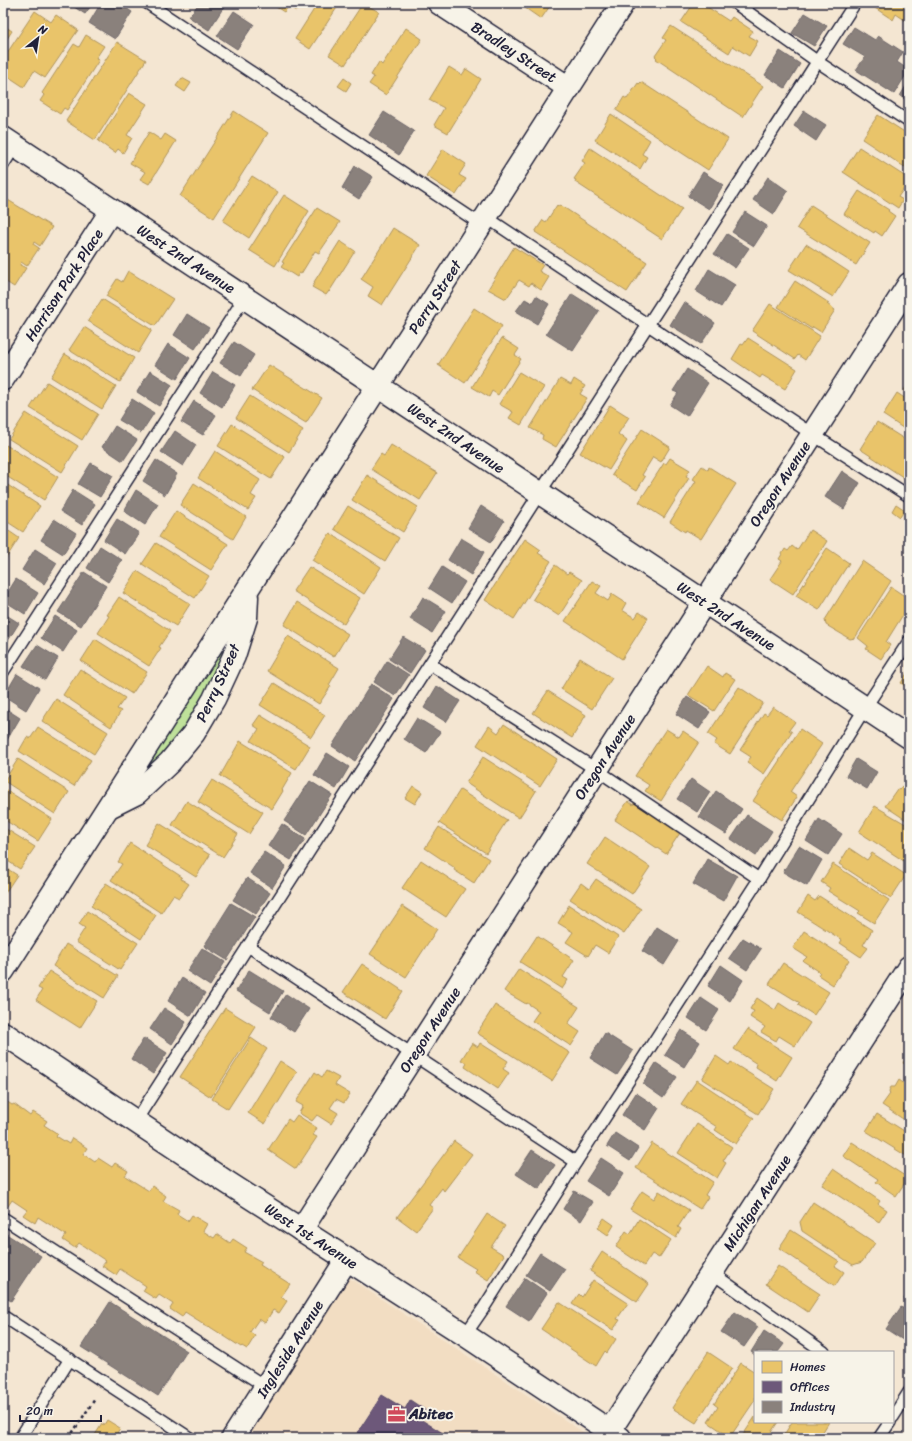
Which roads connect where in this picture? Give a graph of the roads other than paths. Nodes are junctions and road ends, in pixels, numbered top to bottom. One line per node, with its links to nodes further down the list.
1 (147, 3): 12 (lane)
2 (439, 3): 7 (street, Bradley Street)
3 (623, 3): 7 (street, Perry Street)
4 (734, 3): 6 (lane)
5 (855, 3): 6 (lane)
6 (818, 62): 8 (lane); 15 (lane)
7 (569, 88): 12 (street, Perry Street)
8 (909, 122)
9 (9, 142): 10 (lane); 11 (street, West 2nd Avenue)
10 (3, 165)
11 (111, 211): 14 (street, West 2nd Avenue); 16 (street, Harrison Park Place)
12 (484, 221): 15 (lane); 17 (street, Perry Street)
13 (909, 284): 18 (street, Oregon Avenue)
14 (245, 297): 17 (street, West 2nd Avenue); 25 (lane)
15 (648, 324): 18 (lane); 19 (lane)
16 (3, 379)
17 (378, 386): 19 (street, West 2nd Avenue); 21 (street, Perry Street)
18 (812, 434): 20 (lane); 22 (street, Oregon Avenue)
19 (540, 493): 22 (street, West 2nd Avenue); 24 (lane)
20 (909, 496)
21 (247, 591): 29 (street, Perry Street); 29 (street, Perry Street)
22 (704, 602): 26 (street, West 2nd Avenue); 28 (street, Oregon Avenue)
23 (909, 641): 26 (lane)
24 (430, 664): 28 (lane); 31 (lane)
25 (3, 672)
26 (865, 708): 27 (street, West 2nd Avenue); 30 (lane)
27 (909, 737)
28 (597, 770): 30 (lane); 35 (street, Oregon Avenue)
29 (110, 807): 33 (street, Perry Street)
30 (759, 879): 37 (lane)
31 (248, 946): 35 (lane); 36 (lane)
32 (909, 967): 41 (street, Michigan Avenue)
33 (3, 971)
34 (3, 1033): 36 (street, West 1st Avenue)
35 (414, 1055): 37 (lane); 39 (street, Oregon Avenue)
36 (135, 1122): 39 (street, West 1st Avenue)
37 (576, 1162): 43 (lane)
38 (3, 1218): 46 (lane)
39 (301, 1230): 40 (street, West 1st Avenue)
40 (347, 1259): 43 (street, West 1st Avenue); 46 (street, Ingleside Avenue)
41 (712, 1273): 44 (lane); 51 (street, Michigan Avenue)
42 (3, 1317): 45 (lane)
43 (465, 1335): 51 (street, West 1st Avenue)
44 (823, 1351)
45 (70, 1359): 52 (lane); 53 (lane)
46 (266, 1387): 54 (street, Ingleside Avenue)
47 (909, 1392): 48 (lane)
48 (897, 1403): 49 (lane)
49 (894, 1414)
50 (889, 1423): 55 (lane)
51 (611, 1436)
52 (20, 1438)
53 (190, 1438)
54 (233, 1438)
55 (879, 1438)

